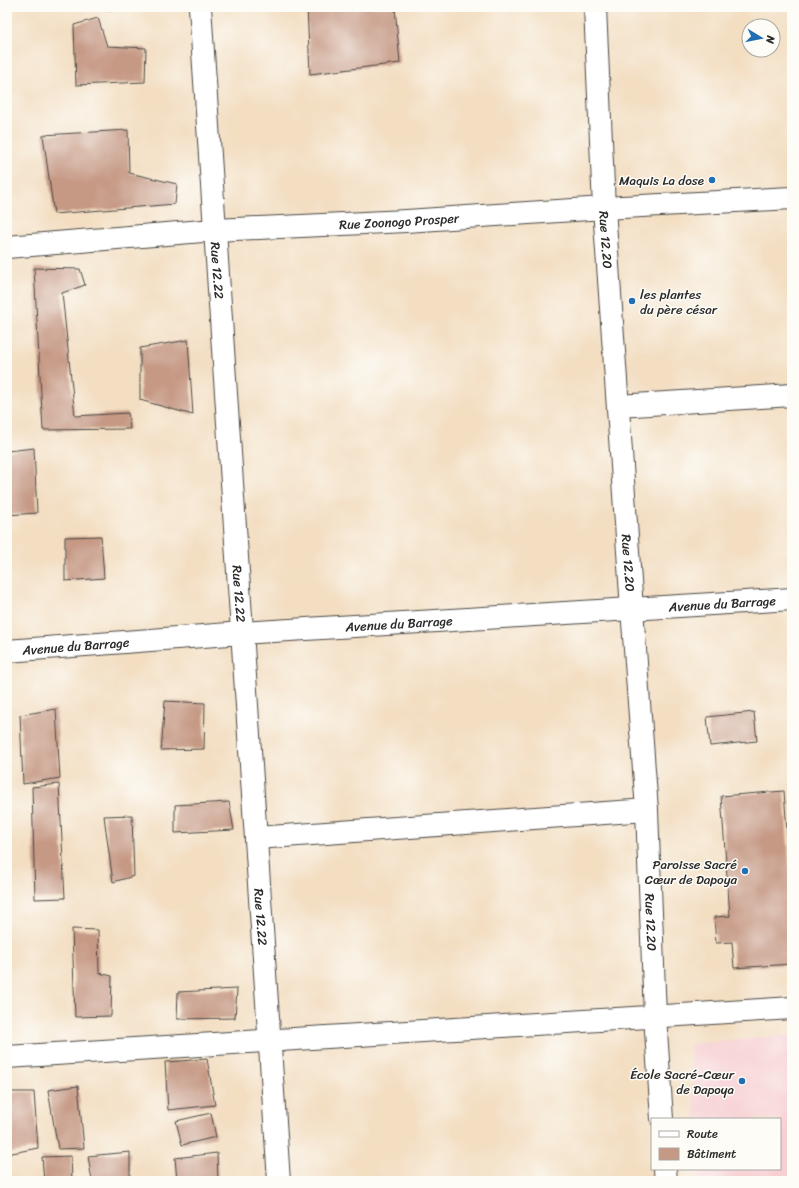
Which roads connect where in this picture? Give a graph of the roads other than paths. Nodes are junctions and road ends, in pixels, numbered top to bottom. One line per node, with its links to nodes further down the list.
1 (200, 7): 5 (street, Rue 12.22)
2 (595, 7): 4 (street, Rue 12.20)
3 (792, 198): 4 (street, Rue Zoonogo Prosper)
4 (604, 208): 5 (street, Rue Zoonogo Prosper); 8 (street, Rue 12.20)
5 (215, 230): 6 (street, Rue Zoonogo Prosper); 11 (street, Rue 12.22)
6 (7, 247)
7 (792, 395): 8 (street)
8 (618, 406): 10 (street, Rue 12.20)
9 (792, 599): 10 (street, Avenue du Barrage)
10 (632, 609): 11 (street, Avenue du Barrage); 13 (street, Rue 12.20)
11 (242, 633): 12 (street, Avenue du Barrage); 14 (street, Rue 12.22)
12 (7, 651)
13 (647, 810): 14 (street); 16 (street, Rue 12.20)
14 (256, 838): 17 (street, Rue 12.22)
15 (792, 1008): 16 (street)
16 (654, 1016): 17 (street); 19 (street, Rue 12.20)
17 (270, 1040): 18 (street); 21 (street, Rue 12.22)
18 (7, 1057)
19 (662, 1118)
20 (665, 1170): 22 (street)
21 (279, 1181)
22 (666, 1181)

